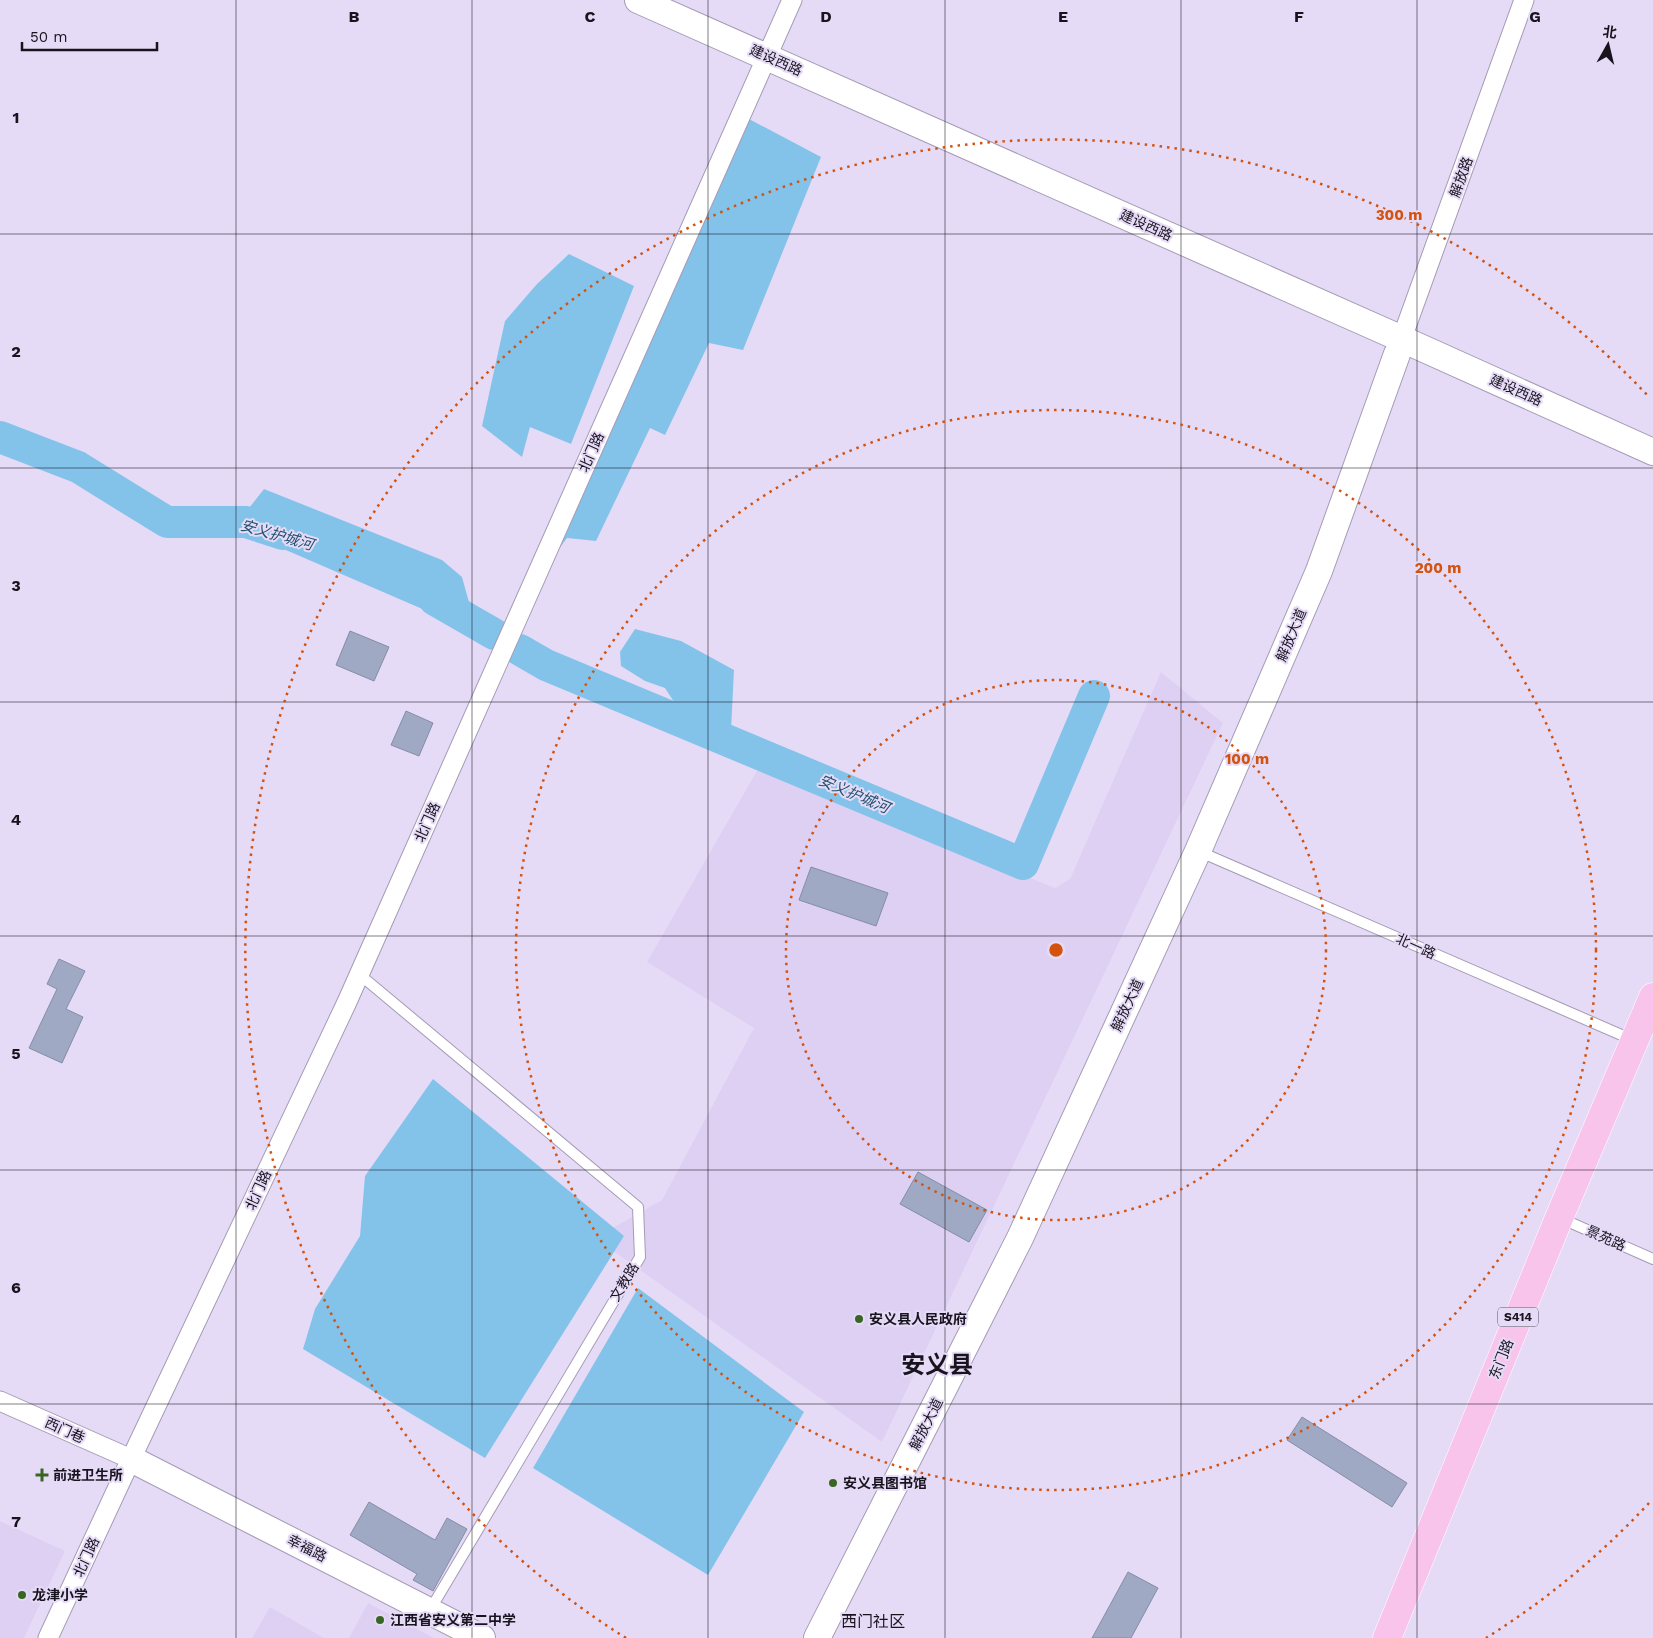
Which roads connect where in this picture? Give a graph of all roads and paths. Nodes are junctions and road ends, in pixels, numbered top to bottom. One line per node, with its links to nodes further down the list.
1 (638, 0): 4 (street, 建设西路)
2 (792, 0): 4 (street, 北门路)
3 (1524, 0): 5 (street, 解放路)
4 (766, 56): 5 (street, 建设西路); 8 (street, 北门路)
5 (1400, 347): 6 (street, 建设西路); 7 (street, 解放大道)
6 (1653, 452)
7 (1198, 851): 10 (lane, 北一路); 18 (street, 解放大道)
8 (360, 974): 14 (street, 北门路); 15 (lane, 文教路)
9 (1653, 997): 10 (main road, 东门路 / S414)
10 (1634, 1041): 11 (main road, 东门路 / S414)
11 (1559, 1218): 12 (lane, 景苑路); 19 (main road, 东门路 / S414)
12 (1653, 1259)
13 (0, 1401): 14 (street, 西门巷)
14 (131, 1458): 15 (street, 幸福路); 16 (street, 北门路)
15 (430, 1611): 17 (street, 幸福路)
16 (48, 1638)
17 (482, 1638)
18 (817, 1638)
19 (1387, 1638)

